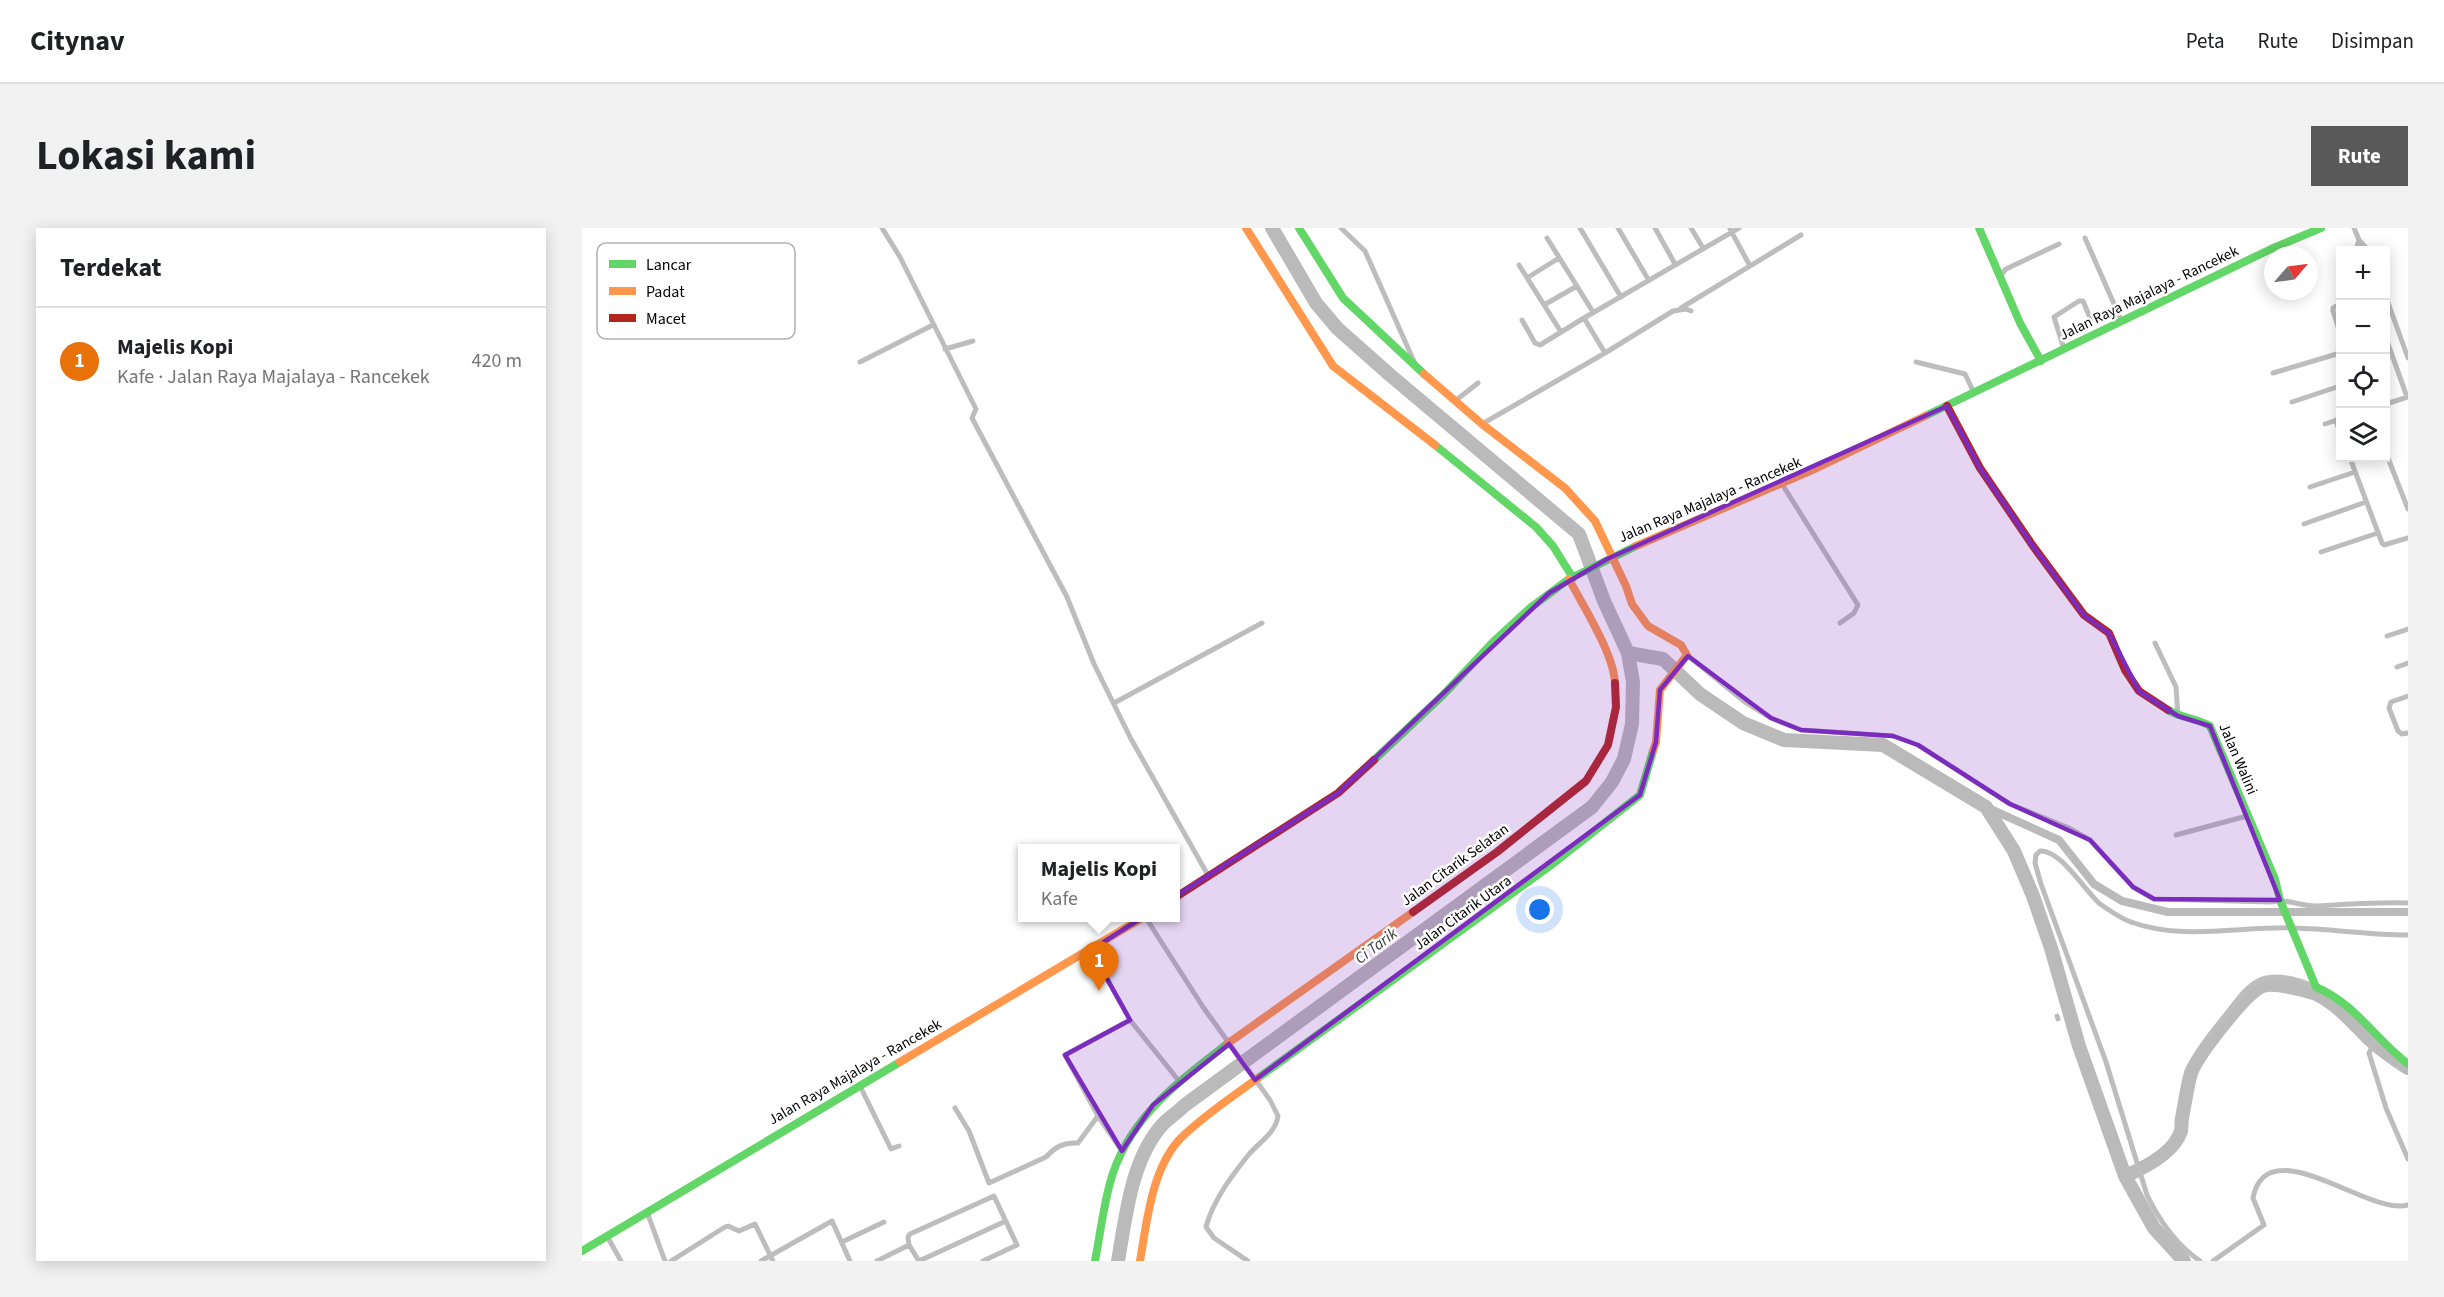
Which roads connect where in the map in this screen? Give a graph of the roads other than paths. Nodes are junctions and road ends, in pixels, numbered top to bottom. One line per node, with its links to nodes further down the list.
1 (882, 228): 39 (street)
2 (1246, 228): 77 (street, Jalan Citarik Selatan)
3 (1299, 228): 52 (street)
4 (1341, 228): 52 (street)
5 (1580, 228): 30 (street)
6 (1618, 228): 28 (street)
7 (1655, 228): 23 (street)
8 (1691, 228): 21 (street)
9 (1739, 228): 13 (street)
10 (1979, 228): 26 (street)
11 (2321, 228): 38 (street, Jalan Raya Majalaya - Rancekek)
12 (2354, 228): 17 (street)
13 (1730, 230): 21 (street); 25 (street)
14 (1801, 235): 25 (street)
15 (1547, 238): 22 (street)
16 (2085, 238): 38 (street)
17 (2358, 239): 19 (street); 20 (street)
18 (2059, 244): 26 (street)
19 (2357, 246)
20 (2364, 246)
21 (1703, 248): 23 (street)
22 (1559, 258): 27 (street); 29 (street)
23 (1675, 264): 28 (street)
24 (1519, 265): 27 (street)
25 (1750, 266): 33 (street)
26 (2000, 276): 49 (street)
27 (1527, 278): 32 (street)
28 (1648, 279): 30 (street)
29 (1577, 286): 32 (street); 35 (street)
30 (1621, 297): 35 (street)
31 (2386, 300): 48 (street)
32 (1544, 305): 40 (street)
33 (1679, 309): 34 (street); 46 (street)
34 (1691, 311)
35 (1593, 312): 36 (street)
36 (1584, 318): 40 (street); 46 (street)
37 (1522, 320): 40 (street)
38 (2122, 322): 44 (street, Jalan Raya Majalaya - Rancekek)
39 (933, 326): 43 (street); 50 (street)
40 (1561, 332)
41 (2061, 338): 41 (street); 44 (street)
42 (973, 341): 43 (street)
43 (945, 349): 87 (street)
44 (2064, 349): 49 (street, Jalan Raya Majalaya - Rancekek)
45 (2390, 351): 57 (street)
46 (1605, 353): 63 (street)
47 (2337, 354): 53 (street)
48 (2408, 358)
49 (2041, 361): 56 (street, Jalan Raya Majalaya - Rancekek)
50 (860, 362)
51 (1916, 362): 56 (street)
52 (1417, 368): 58 (street)
53 (2273, 373)
54 (1478, 383): 58 (street)
55 (2336, 387): 59 (street)
56 (1974, 393): 61 (street, Jalan Raya Majalaya - Rancekek)
57 (2407, 397): 60 (street)
58 (1455, 401): 63 (street)
59 (2292, 402)
60 (2390, 402)
61 (1947, 406): 68 (street, Jalan Raya Majalaya - Rancekek); 88 (street, Jalan Walini)
62 (2336, 421): 64 (street)
63 (1482, 424): 76 (street)
64 (2325, 424)
65 (2351, 462): 67 (street)
66 (2389, 462): 71 (street)
67 (2355, 472): 69 (street); 70 (street)
68 (1782, 484): 76 (street, Jalan Raya Majalaya - Rancekek); 79 (street)
69 (2310, 487)
70 (2366, 502): 72 (street); 73 (street)
71 (2408, 509)
72 (2304, 524)
73 (2378, 532): 74 (street); 75 (street)
74 (2408, 538)
75 (2321, 552)
76 (1610, 558): 77 (street, Jalan Raya Majalaya - Rancekek); 83 (street)
77 (1571, 579): 92 (street, Jalan Raya Majalaya - Rancekek); 105 (street, Jalan Citarik Selatan)
78 (1262, 623): 87 (street)
79 (1840, 623)
80 (2408, 629): 81 (street)
81 (2388, 636)
82 (2155, 643): 88 (street)
83 (1686, 657): 94 (street); 107 (street, Jalan Citarik Utara)
84 (2408, 663): 85 (street)
85 (2397, 666)
86 (2408, 696): 89 (street)
87 (1114, 703): 92 (street)
88 (2178, 716): 90 (street, Jalan Walini)
89 (2408, 733)
90 (2247, 816): 91 (street); 94 (street, Jalan Walini)
91 (2176, 835)
92 (1209, 878): 93 (street, Jalan Raya Majalaya - Rancekek)
93 (1180, 895)
94 (2281, 901): 95 (street); 98 (street, Jalan Walini)
95 (2408, 903)
96 (1137, 922): 100 (street, Jalan Raya Majalaya - Rancekek)
97 (1147, 922): 105 (street)
98 (2292, 926): 99 (street); 101 (street, Jalan Walini); 135 (street)
99 (2408, 935)
100 (1091, 950): 102 (street); 109 (street, Jalan Raya Majalaya - Rancekek)
101 (2316, 987): 103 (street); 104 (street)
102 (1130, 1020): 108 (street); 111 (street)
103 (2210, 1035)
104 (2376, 1038): 106 (street); 114 (street)
105 (1230, 1046): 107 (street); 108 (street, Jalan Citarik Selatan)
106 (2408, 1064)
107 (1255, 1079): 133 (street, Jalan Citarik Utara); 134 (street)
108 (1179, 1081): 113 (street, Jalan Citarik Selatan)
109 (860, 1086): 112 (street); 116 (street, Jalan Raya Majalaya - Rancekek)
110 (955, 1107): 111 (street)
111 (1098, 1116): 113 (street)
112 (899, 1146)
113 (1122, 1151): 132 (street, Jalan Citarik Selatan)
114 (2408, 1160)
115 (2408, 1205): 136 (street)
116 (647, 1212): 119 (street, Jalan Raya Majalaya - Rancekek); 124 (street)
117 (1006, 1221): 121 (street); 130 (street); 131 (street)
118 (884, 1222): 120 (street)
119 (607, 1236): 122 (street, Jalan Raya Majalaya - Rancekek); 123 (street)
120 (842, 1242): 126 (street); 128 (street)
121 (909, 1245): 129 (street); 130 (street)
122 (582, 1251)
123 (621, 1261)
124 (665, 1261)
125 (672, 1261): 127 (street)
126 (761, 1261)
127 (773, 1261)
128 (850, 1261)
129 (876, 1261)
130 (919, 1261)
131 (983, 1261)
132 (1095, 1261)
133 (1140, 1261)
134 (1248, 1261)
135 (2200, 1261)
136 (2213, 1261)

